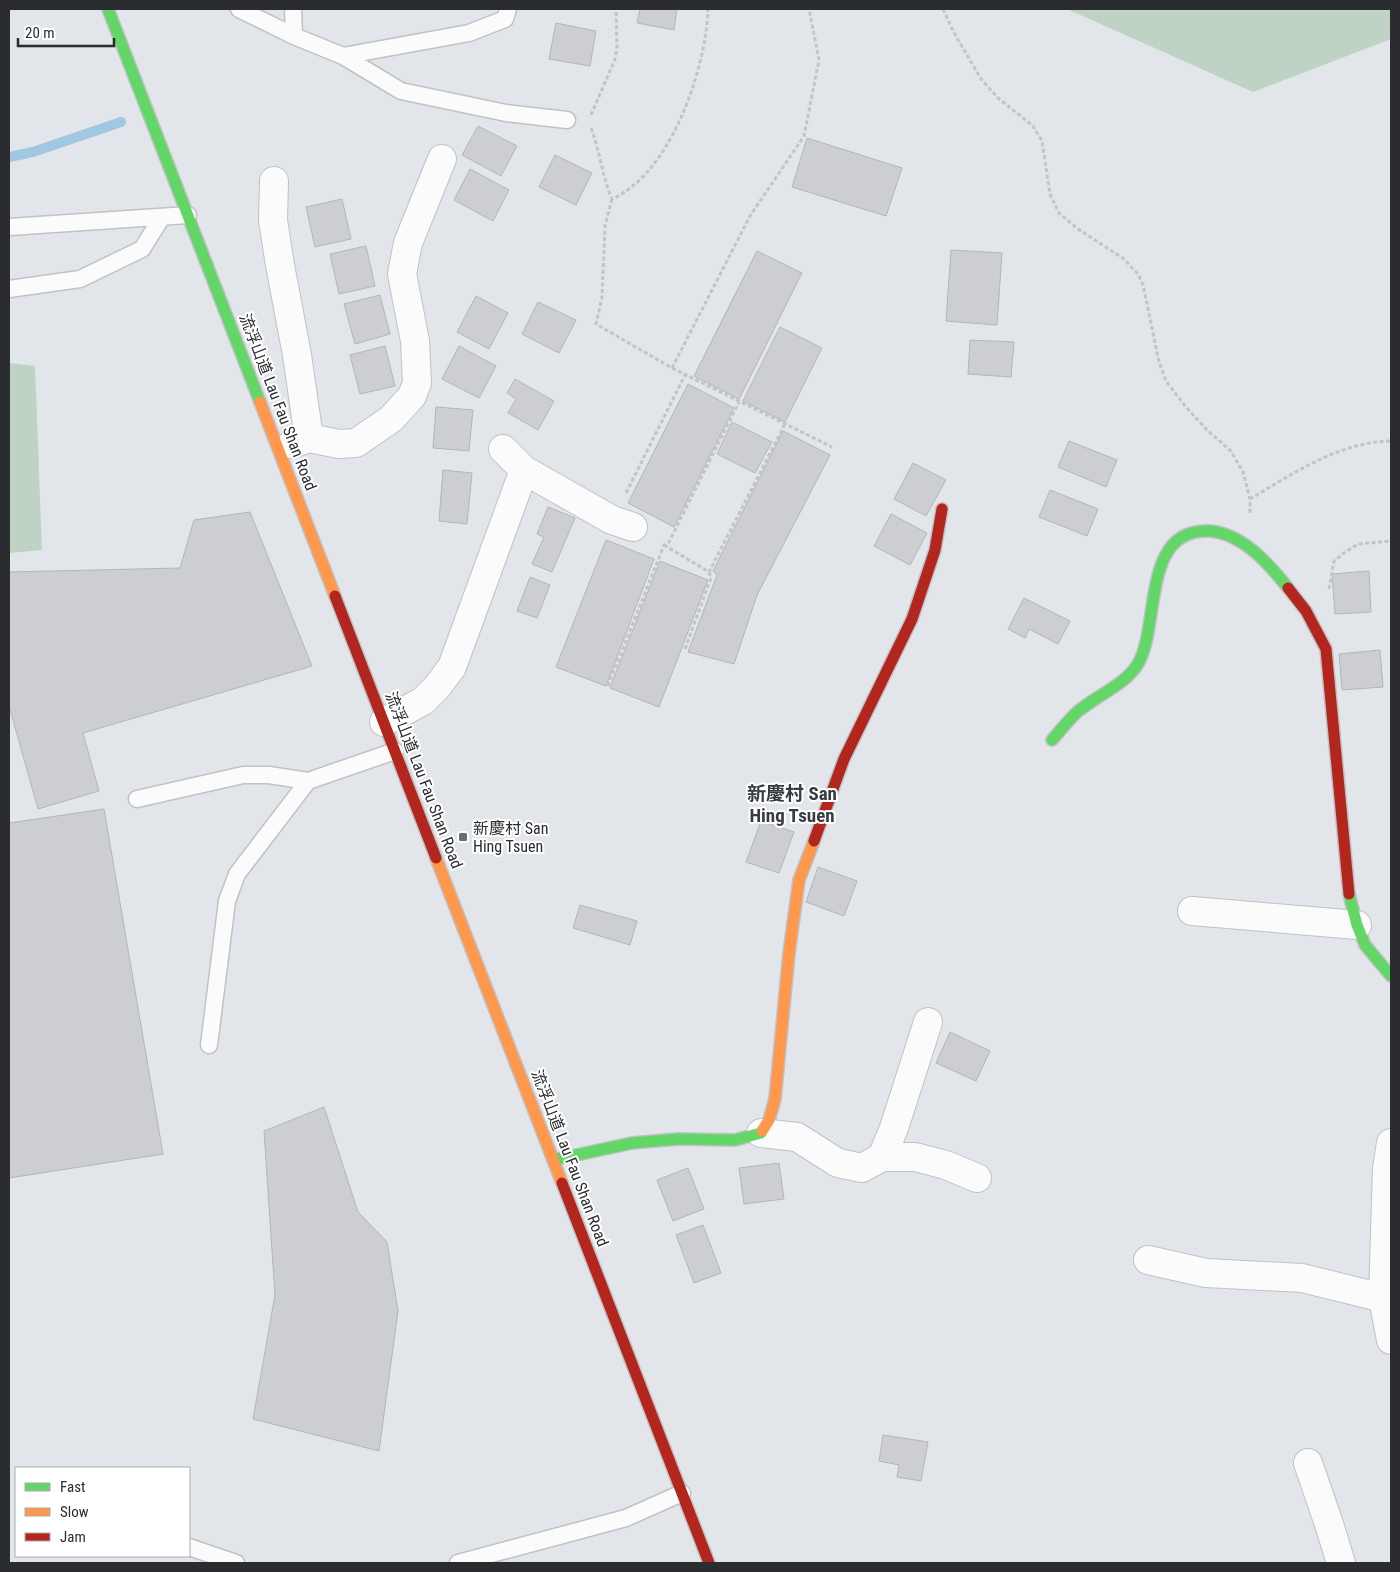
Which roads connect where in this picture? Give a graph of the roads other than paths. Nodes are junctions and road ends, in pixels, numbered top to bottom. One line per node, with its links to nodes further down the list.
1 (108, 9): 10 (street, 流浮山道 Lau Fau Shan Road)
2 (239, 9): 5 (lane)
3 (293, 9): 5 (lane)
4 (508, 9): 6 (lane)
5 (294, 36): 6 (lane)
6 (343, 56): 7 (lane)
7 (566, 120)
8 (442, 159): 14 (street)
9 (274, 181): 14 (street)
10 (188, 215): 11 (lane); 15 (street, 流浮山道 Lau Fau Shan Road)
11 (162, 217): 12 (lane); 13 (lane)
12 (9, 227)
13 (9, 289)
14 (309, 438): 15 (street)
15 (279, 449): 20 (street, 流浮山道 Lau Fau Shan Road)
16 (503, 449): 17 (street)
17 (524, 470): 19 (street); 20 (street)
18 (942, 509): 30 (street)
19 (622, 523)
20 (384, 722): 22 (street, 流浮山道 Lau Fau Shan Road)
21 (1052, 740): 26 (street)
22 (395, 751): 23 (lane); 33 (street, 流浮山道 Lau Fau Shan Road)
23 (308, 781): 24 (lane); 29 (lane)
24 (137, 799)
25 (1192, 911): 26 (street)
26 (1357, 925): 27 (street)
27 (1391, 976)
28 (928, 1022): 32 (street)
29 (208, 1045)
30 (761, 1133): 32 (street); 33 (street)
31 (1391, 1143): 36 (street)
32 (882, 1157): 34 (street)
33 (553, 1160): 39 (street, 流浮山道 Lau Fau Shan Road)
34 (977, 1178)
35 (1148, 1260): 36 (street)
36 (1383, 1298): 37 (street)
37 (1391, 1340)
38 (1308, 1463): 44 (street)
39 (682, 1493): 42 (lane); 43 (street, 流浮山道 Lau Fau Shan Road)
40 (190, 1547): 41 (lane)
41 (236, 1563)
42 (458, 1563)
43 (709, 1563)
44 (1341, 1563)

